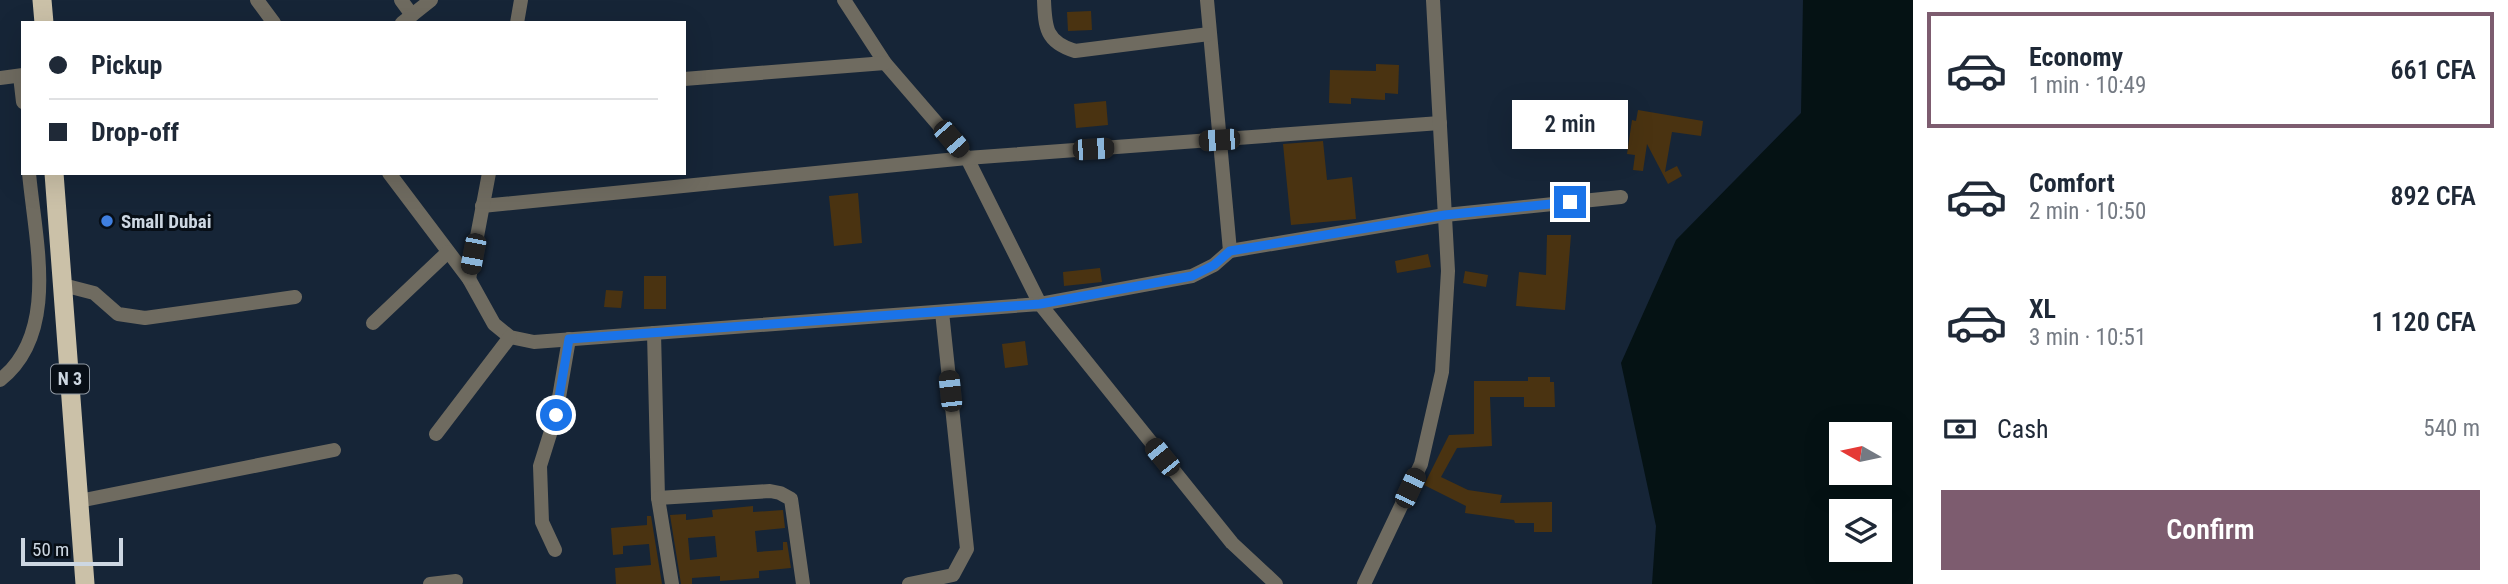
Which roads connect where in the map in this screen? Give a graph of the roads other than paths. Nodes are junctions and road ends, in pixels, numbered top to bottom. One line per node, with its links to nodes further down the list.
1 (42, 0): 11 (highway)
2 (257, 0): 12 (street)
3 (401, 0): 10 (street)
4 (431, 0): 10 (street)
5 (521, 0): 13 (street)
6 (844, 0): 15 (street)
7 (1044, 0): 14 (street)
8 (1207, 0): 14 (street)
9 (1433, 0): 19 (street)
10 (407, 19)
11 (44, 21)
12 (273, 21)
13 (517, 21)
14 (1209, 34): 20 (street)
15 (884, 63): 18 (street); 21 (street)
16 (21, 76): 17 (street)
17 (0, 78)
18 (686, 79)
19 (1440, 123): 20 (street); 28 (street)
20 (1219, 140): 21 (street); 29 (street)
21 (967, 158): 27 (street); 34 (street)
22 (29, 175): 40 (street)
23 (54, 175): 32 (highway, N 3)
24 (391, 175): 30 (street)
25 (489, 175): 27 (street)
26 (1621, 197): 28 (street)
27 (482, 206): 31 (street)
28 (1445, 215): 29 (street); 53 (street)
29 (1230, 251): 34 (street)
30 (448, 252): 31 (street); 36 (street)
31 (469, 279): 38 (street)
32 (63, 285): 33 (street); 44 (highway, N 3)
33 (295, 297)
34 (1040, 304): 35 (street); 52 (street)
35 (942, 312): 37 (street); 51 (street)
36 (373, 323)
37 (654, 333): 39 (street); 43 (street)
38 (510, 337): 39 (street); 41 (street)
39 (569, 339): 45 (street)
40 (0, 380)
41 (436, 434)
42 (334, 450): 44 (street)
43 (659, 498): 49 (street); 50 (street)
44 (79, 501): 47 (highway, N 3)
45 (555, 550)
46 (456, 581): 48 (street)
47 (85, 584)
48 (430, 584)
49 (672, 584)
50 (803, 584)
51 (908, 584)
52 (1276, 584)
53 (1364, 584)

